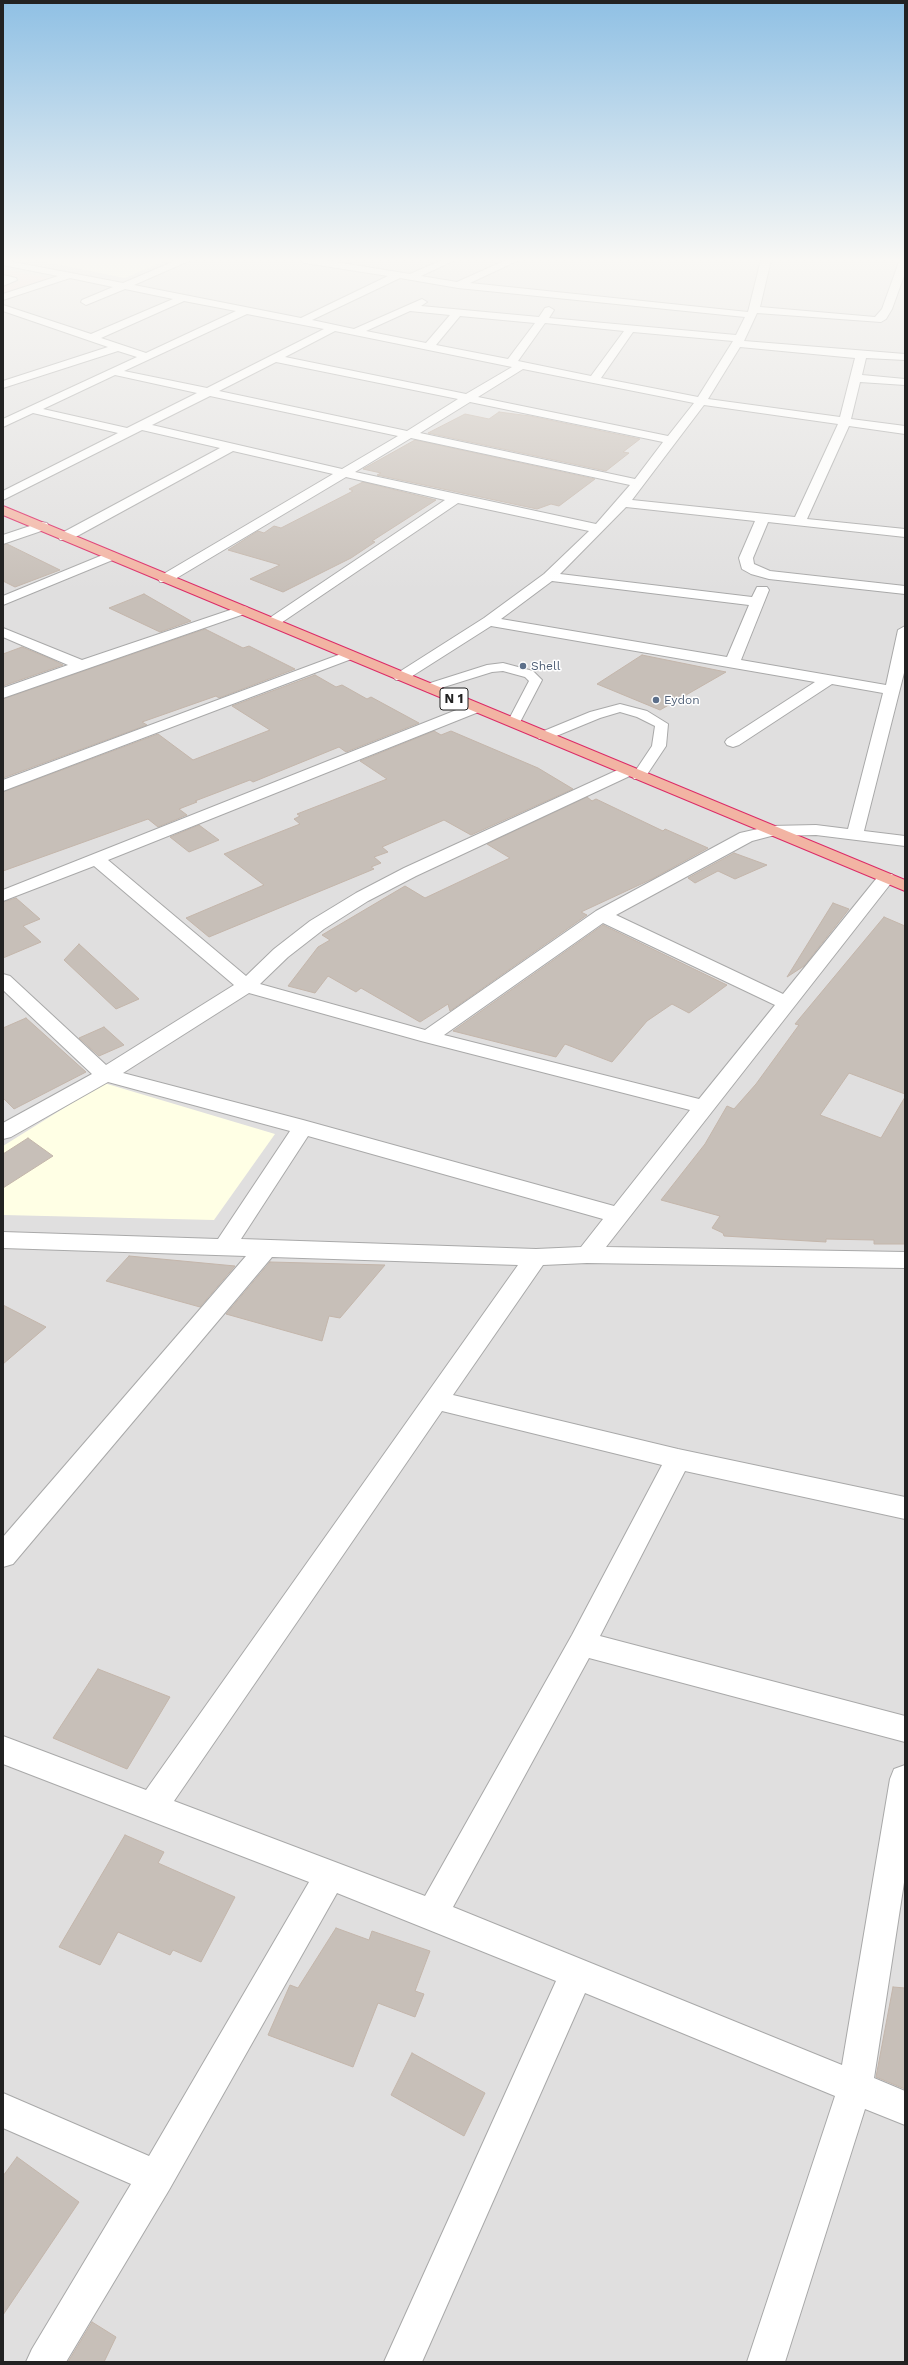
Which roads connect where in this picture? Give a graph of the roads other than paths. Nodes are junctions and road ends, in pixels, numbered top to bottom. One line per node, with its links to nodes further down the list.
1 (48, 370): 14 (street)
2 (118, 370): 10 (street)
3 (250, 370): 15 (street)
4 (334, 370): 16 (street)
5 (507, 370): 16 (street)
6 (549, 370): 12 (street)
7 (600, 370): 12 (street)
8 (720, 370): 17 (street)
9 (858, 370): 11 (street)
10 (114, 372): 15 (street); 18 (street)
11 (857, 378): 13 (street); 19 (street)
12 (594, 379): 17 (street)
13 (905, 382)
14 (3, 385)
15 (208, 392): 21 (street); 24 (street)
16 (468, 398): 24 (street); 25 (street)
17 (701, 401): 19 (street); 25 (street)
18 (33, 410): 20 (street); 23 (street)
19 (845, 421): 22 (street); 34 (street)
20 (3, 423)
21 (140, 426): 23 (street); 26 (street)
22 (905, 430)
23 (128, 432): 29 (street)
24 (410, 434): 27 (street); 28 (street)
25 (671, 440): 28 (street)
26 (230, 447): 27 (street); 38 (street)
27 (344, 473): 30 (street); 43 (street)
28 (638, 483): 31 (street)
29 (3, 496)
30 (456, 499): 36 (street); 49 (street)
31 (623, 503): 33 (street); 36 (street)
32 (3, 510): 35 (highway, N 1)
33 (763, 518): 34 (street); 41 (street)
34 (800, 522): 37 (street)
35 (42, 526): 38 (highway, N 1); 39 (street)
36 (599, 529): 42 (street)
37 (905, 533)
38 (65, 537): 40 (highway, N 1)
39 (3, 540)
40 (110, 556): 43 (highway, N 1); 45 (street)
41 (769, 575): 44 (street); 46 (street)
42 (549, 577): 46 (street); 48 (street)
43 (165, 578): 47 (highway, N 1)
44 (905, 590)
45 (3, 601)
46 (757, 602): 54 (street)
47 (242, 610): 49 (highway, N 1); 55 (street)
48 (489, 621): 54 (street); 56 (street)
49 (272, 622): 52 (highway, N 1)
50 (905, 630): 53 (street)
51 (3, 632): 55 (street)
52 (349, 655): 56 (highway, N 1); 66 (street)
53 (903, 655): 59 (street)
54 (732, 663): 57 (street)
55 (80, 665): 60 (street)
56 (401, 677): 58 (highway, N 1)
57 (828, 680): 59 (street); 64 (street)
58 (428, 688): 61 (highway, N 1); 62 (lane)
59 (890, 690): 68 (street)
60 (3, 692)
61 (475, 708): 62 (highway, N 1); 70 (street)
62 (513, 723): 63 (highway, N 1)
63 (544, 736): 65 (highway, N 1); 65 (lane)
64 (733, 742)
65 (633, 773): 67 (highway, N 1); 76 (street)
66 (3, 786)
67 (771, 831): 68 (street); 71 (highway, N 1); 74 (street)
68 (855, 833): 69 (street)
69 (905, 841)
70 (96, 858): 73 (street); 76 (street)
71 (886, 878): 72 (highway, N 1); 77 (street)
72 (905, 886)
73 (3, 896)
74 (602, 915): 77 (street); 78 (street)
75 (3, 980): 79 (street)
76 (246, 986): 78 (street); 79 (street)
77 (786, 1003): 80 (street)
78 (428, 1037): 80 (street)
79 (105, 1075): 81 (street); 82 (street)
80 (704, 1107): 83 (street)
81 (303, 1127): 83 (street); 85 (street)
82 (3, 1132)
83 (618, 1215): 87 (street)
84 (3, 1240): 85 (street)
85 (225, 1246): 86 (street)
86 (267, 1247): 88 (street); 93 (street)
87 (587, 1255): 88 (street); 89 (street)
88 (536, 1257): 90 (street)
89 (905, 1260)
90 (434, 1400): 91 (street); 98 (street)
91 (678, 1459): 92 (street); 94 (street)
92 (905, 1508)
93 (3, 1556)
94 (582, 1644): 95 (street); 100 (street)
95 (905, 1729)
96 (3, 1750): 98 (street)
97 (905, 1780): 102 (street)
98 (152, 1806): 99 (street)
99 (330, 1876): 100 (street); 105 (street)
100 (432, 1914): 101 (street)
101 (576, 1975): 102 (street); 107 (street)
102 (855, 2087): 103 (street); 108 (street)
103 (905, 2108)
104 (3, 2110): 105 (street)
105 (156, 2177): 106 (street)
106 (45, 2362)
107 (403, 2362)
108 (766, 2362)

